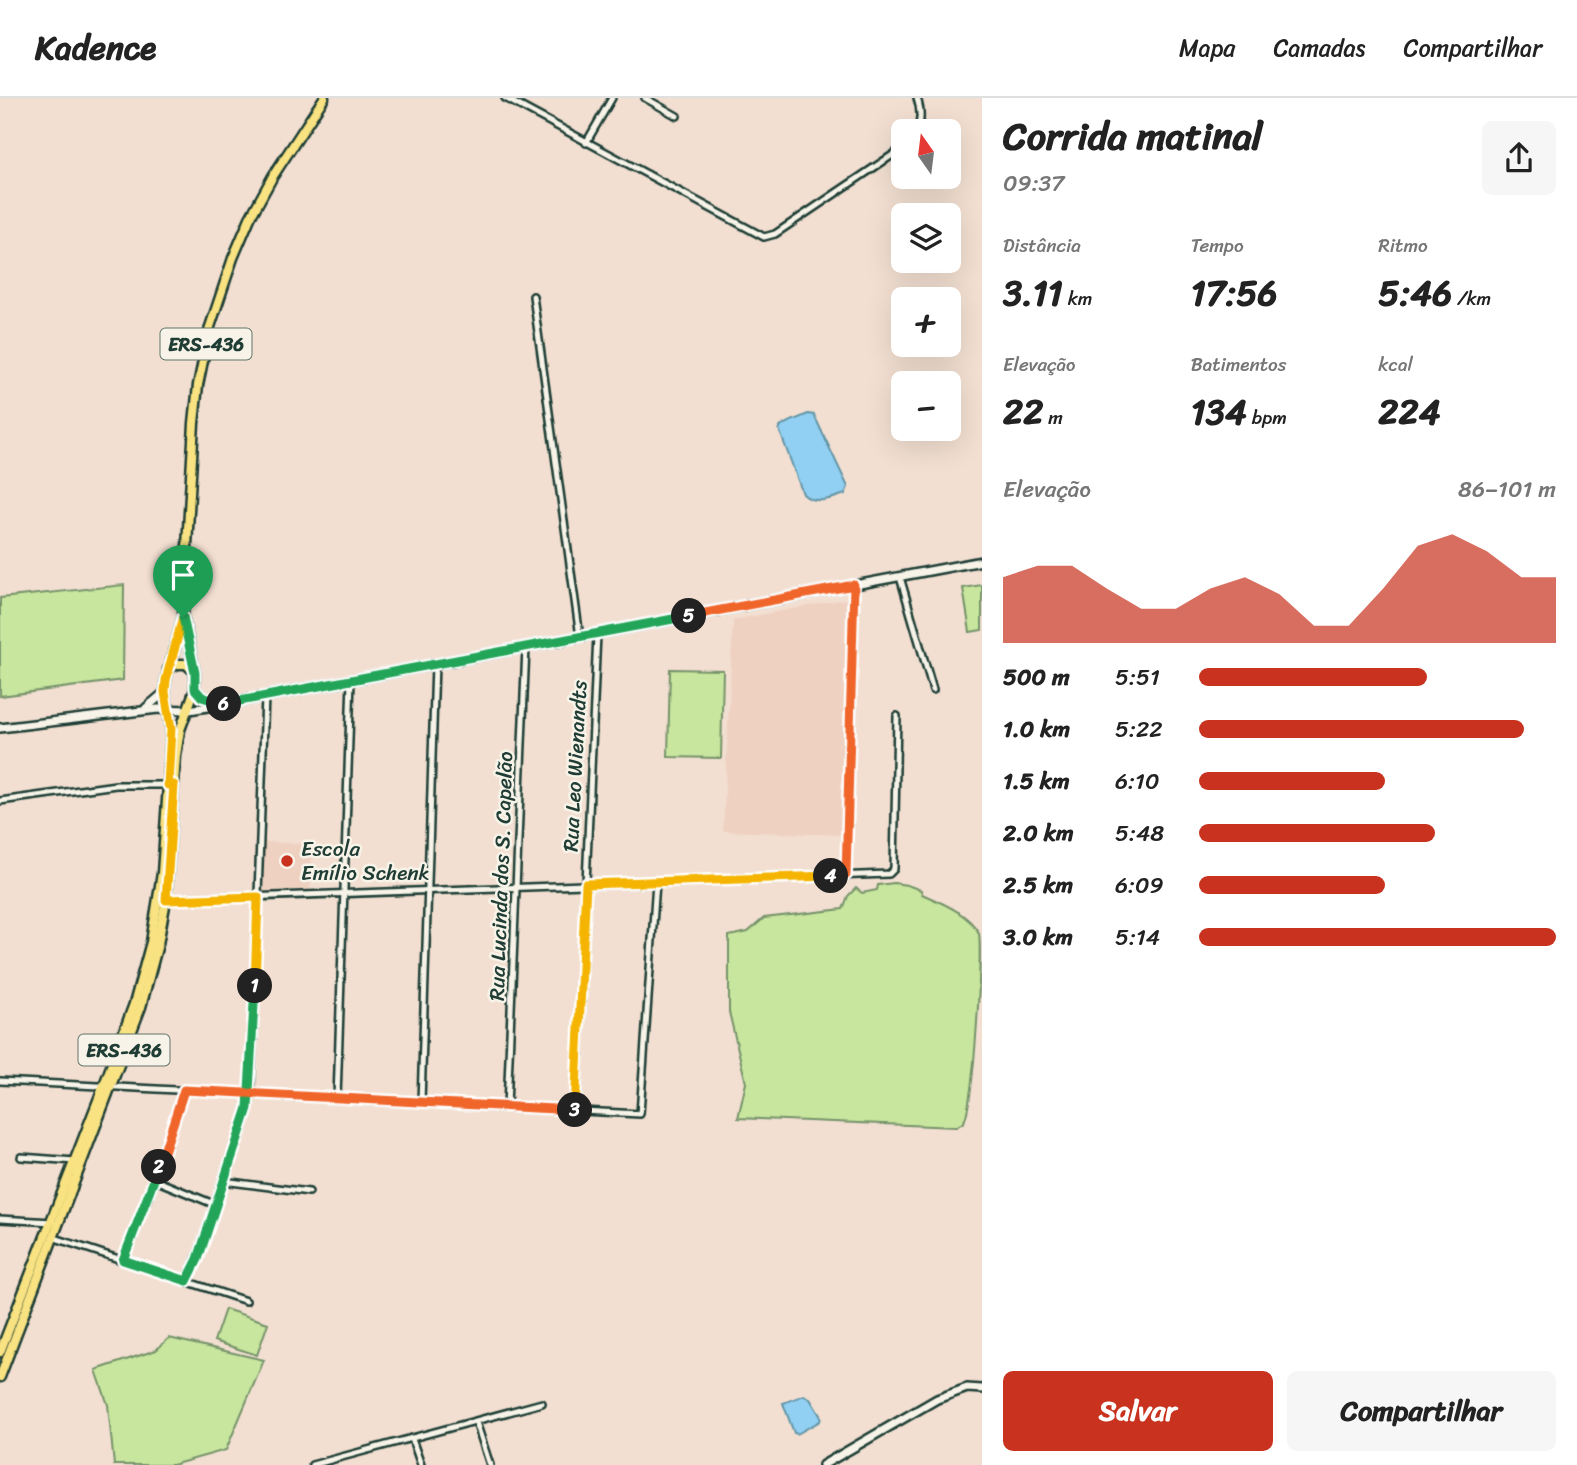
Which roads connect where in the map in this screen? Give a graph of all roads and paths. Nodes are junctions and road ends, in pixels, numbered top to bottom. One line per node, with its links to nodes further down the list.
1 (324, 98): 14 (main road, ERS-436)
2 (505, 98): 8 (street)
3 (612, 98): 8 (street)
4 (645, 98): 6 (street)
5 (917, 98): 7 (street)
6 (677, 116)
7 (920, 119)
8 (586, 143): 9 (street)
9 (891, 156)
10 (533, 296): 16 (street)
11 (982, 561): 12 (street)
12 (900, 577): 13 (street); 23 (street)
13 (854, 585): 15 (street); 34 (street)
14 (183, 617): 19 (main road, ERS-436); 20 (main road, ERS-436)
15 (597, 634): 16 (street); 36 (street, Rua Leo Wienandts)
16 (580, 637): 17 (street)
17 (526, 647): 18 (street); 37 (street, Rua Lucinda dos S. Capelão)
18 (435, 664): 21 (street); 38 (street)
19 (168, 669): 20 (main road); 24 (main road, ERS-436)
20 (195, 673): 22 (main road, ERS-436)
21 (351, 680): 25 (street); 39 (street)
22 (195, 689): 26 (street); 29 (main road, ERS-436)
23 (933, 690)
24 (165, 692): 27 (main road, ERS-436); 28 (street)
25 (265, 696): 26 (street); 40 (street)
26 (223, 704): 29 (street)
27 (169, 709): 28 (street); 29 (street); 32 (main road, ERS-436)
28 (142, 710): 31 (street)
29 (189, 710): 32 (main road, ERS-436)
30 (897, 716): 34 (street)
31 (0, 728)
32 (171, 785): 33 (street); 41 (main road, ERS-436)
33 (0, 801)
34 (846, 875): 35 (street)
35 (656, 882): 36 (street); 49 (street)
36 (586, 884): 37 (street); 49 (street, Rua Leo Wienandts)
37 (516, 887): 38 (street); 48 (street, Rua Lucinda dos S. Capelão)
38 (428, 890): 39 (street); 47 (street)
39 (344, 893): 40 (street); 46 (street)
40 (258, 897): 41 (street); 45 (street)
41 (163, 900): 43 (main road, ERS-436)
42 (0, 1081): 43 (street)
43 (108, 1085): 44 (street); 51 (main road, ERS-436); 57 (main road, ERS-436)
44 (184, 1090): 45 (street); 52 (street)
45 (251, 1093): 46 (street); 53 (street)
46 (337, 1098): 47 (street)
47 (422, 1102): 48 (street)
48 (507, 1107): 49 (street)
49 (576, 1110)
50 (21, 1157): 51 (street)
51 (75, 1161): 57 (main road, ERS-436)
52 (155, 1180): 55 (street); 59 (street)
53 (223, 1181): 54 (street); 55 (street)
54 (309, 1192)
55 (216, 1205): 60 (street)
56 (0, 1219): 57 (street)
57 (55, 1222): 58 (main road, ERS-436)
58 (50, 1236): 59 (street); 62 (main road, ERS-436); 63 (main road, ERS-436)
59 (123, 1260): 60 (street)
60 (187, 1281): 61 (street)
61 (246, 1301)
62 (0, 1352)
63 (0, 1377)
64 (982, 1389): 71 (street)
65 (542, 1403): 66 (street)
66 (476, 1422): 67 (street); 70 (street)
67 (412, 1439): 68 (street); 69 (street)
68 (312, 1465)
69 (421, 1465)
70 (490, 1465)
71 (823, 1465)

